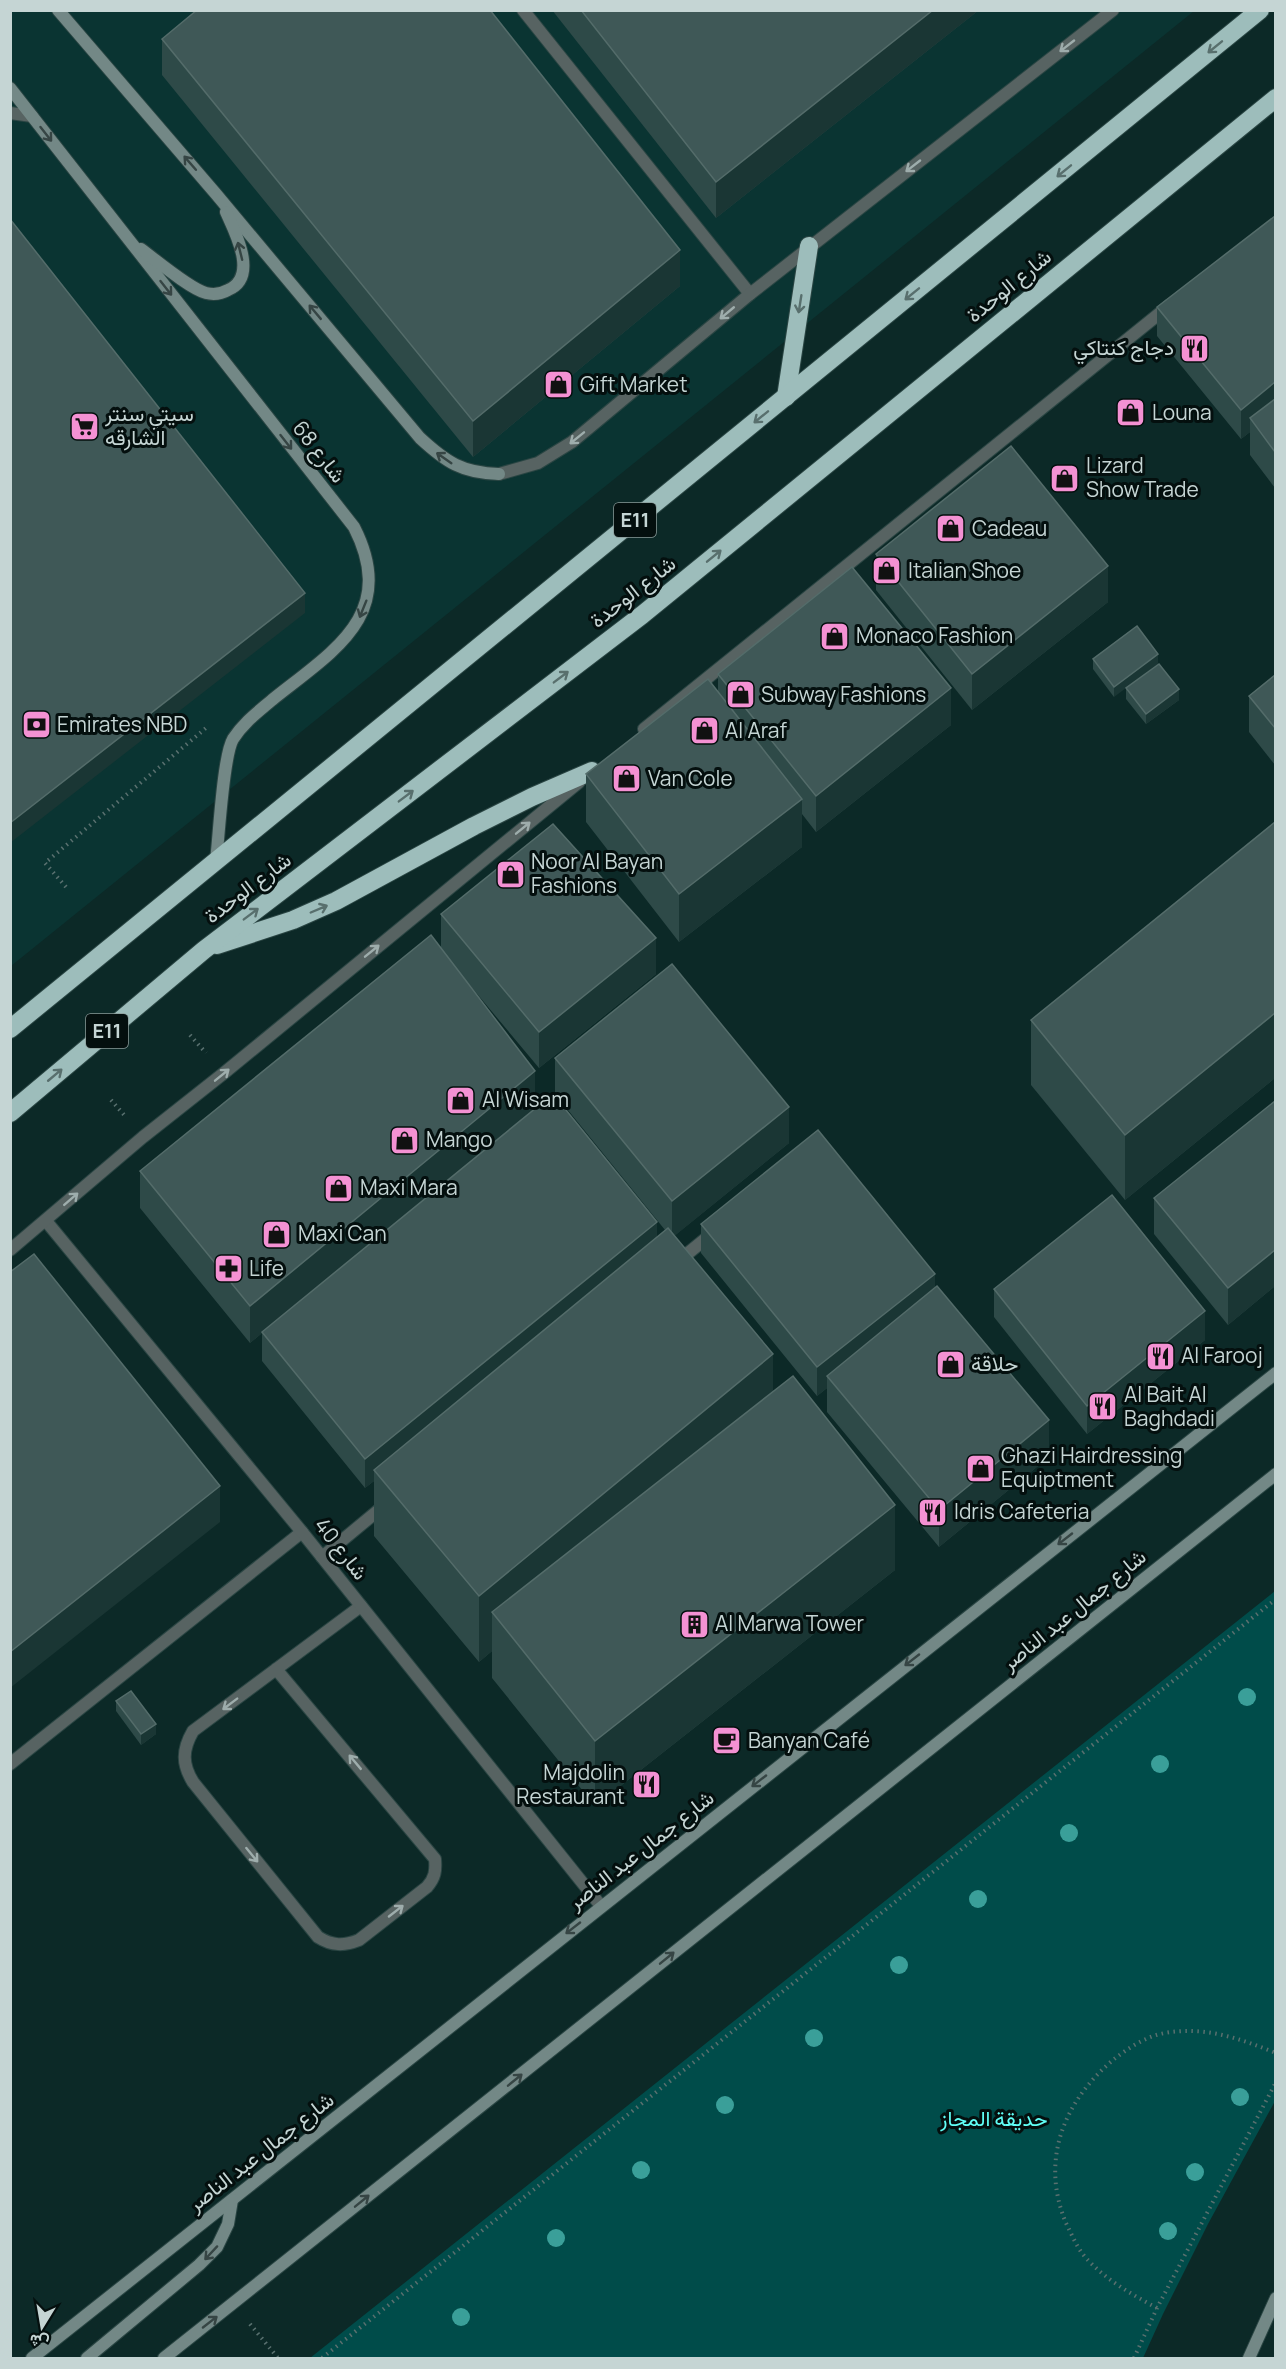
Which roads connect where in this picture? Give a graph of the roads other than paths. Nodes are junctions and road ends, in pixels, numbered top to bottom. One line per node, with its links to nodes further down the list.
1 (58, 10): 9 (street, one-way to 1)
2 (523, 10): 12 (street)
3 (1260, 10): 14 (highway, شارع الوحدة / E11, one-way to 14)
4 (1110, 12): 11 (street, one-way to 11)
5 (10, 88): 8 (street, شارع 68)
6 (1275, 98): 18 (highway, شارع الوحدة / E11, one-way to 6)
7 (10, 113): 8 (street)
8 (32, 116): 10 (street, شارع 68, one-way to 10)
9 (216, 194): 10 (street, one-way to 9); 12 (street, one-way to 9)
10 (128, 240): 17 (street, شارع 68, one-way to 17)
11 (809, 246): 12 (street); 14 (highway, one-way to 14)
12 (750, 294)
13 (1183, 295): 15 (street)
14 (786, 397): 17 (highway, شارع الوحدة / E11, one-way to 17)
15 (638, 734)
16 (596, 768): 18 (highway, one-way to 16); 21 (street, one-way to 16)
17 (216, 861): 19 (highway, شارع الوحدة / E11)
18 (204, 950): 20 (highway, شارع الوحدة / E11, one-way to 18)
19 (10, 1029)
20 (10, 1113)
21 (46, 1221): 23 (street); 28 (street, شارع 40)
22 (720, 1227): 24 (street)
23 (10, 1250)
24 (666, 1272)
25 (1275, 1373): 33 (street, شارع جمال عبد الناصر, one-way to 33)
26 (1275, 1474): 38 (street, شارع جمال عبد الناصر, one-way to 26)
27 (395, 1497): 29 (street)
28 (302, 1532): 29 (street, شارع 40); 32 (street)
29 (322, 1557): 30 (street, شارع 40)
30 (361, 1606): 31 (street); 33 (street, شارع 40)
31 (276, 1669): 31 (street, one-way to 31)
32 (10, 1764)
33 (601, 1906): 34 (street, شارع جمال عبد الناصر, one-way to 34)
34 (232, 2200): 36 (street, شارع جمال عبد الناصر); 37 (street, one-way to 37)
35 (1275, 2298): 39 (street)
36 (32, 2358)
37 (87, 2358)
38 (164, 2358)
39 (1249, 2358)

